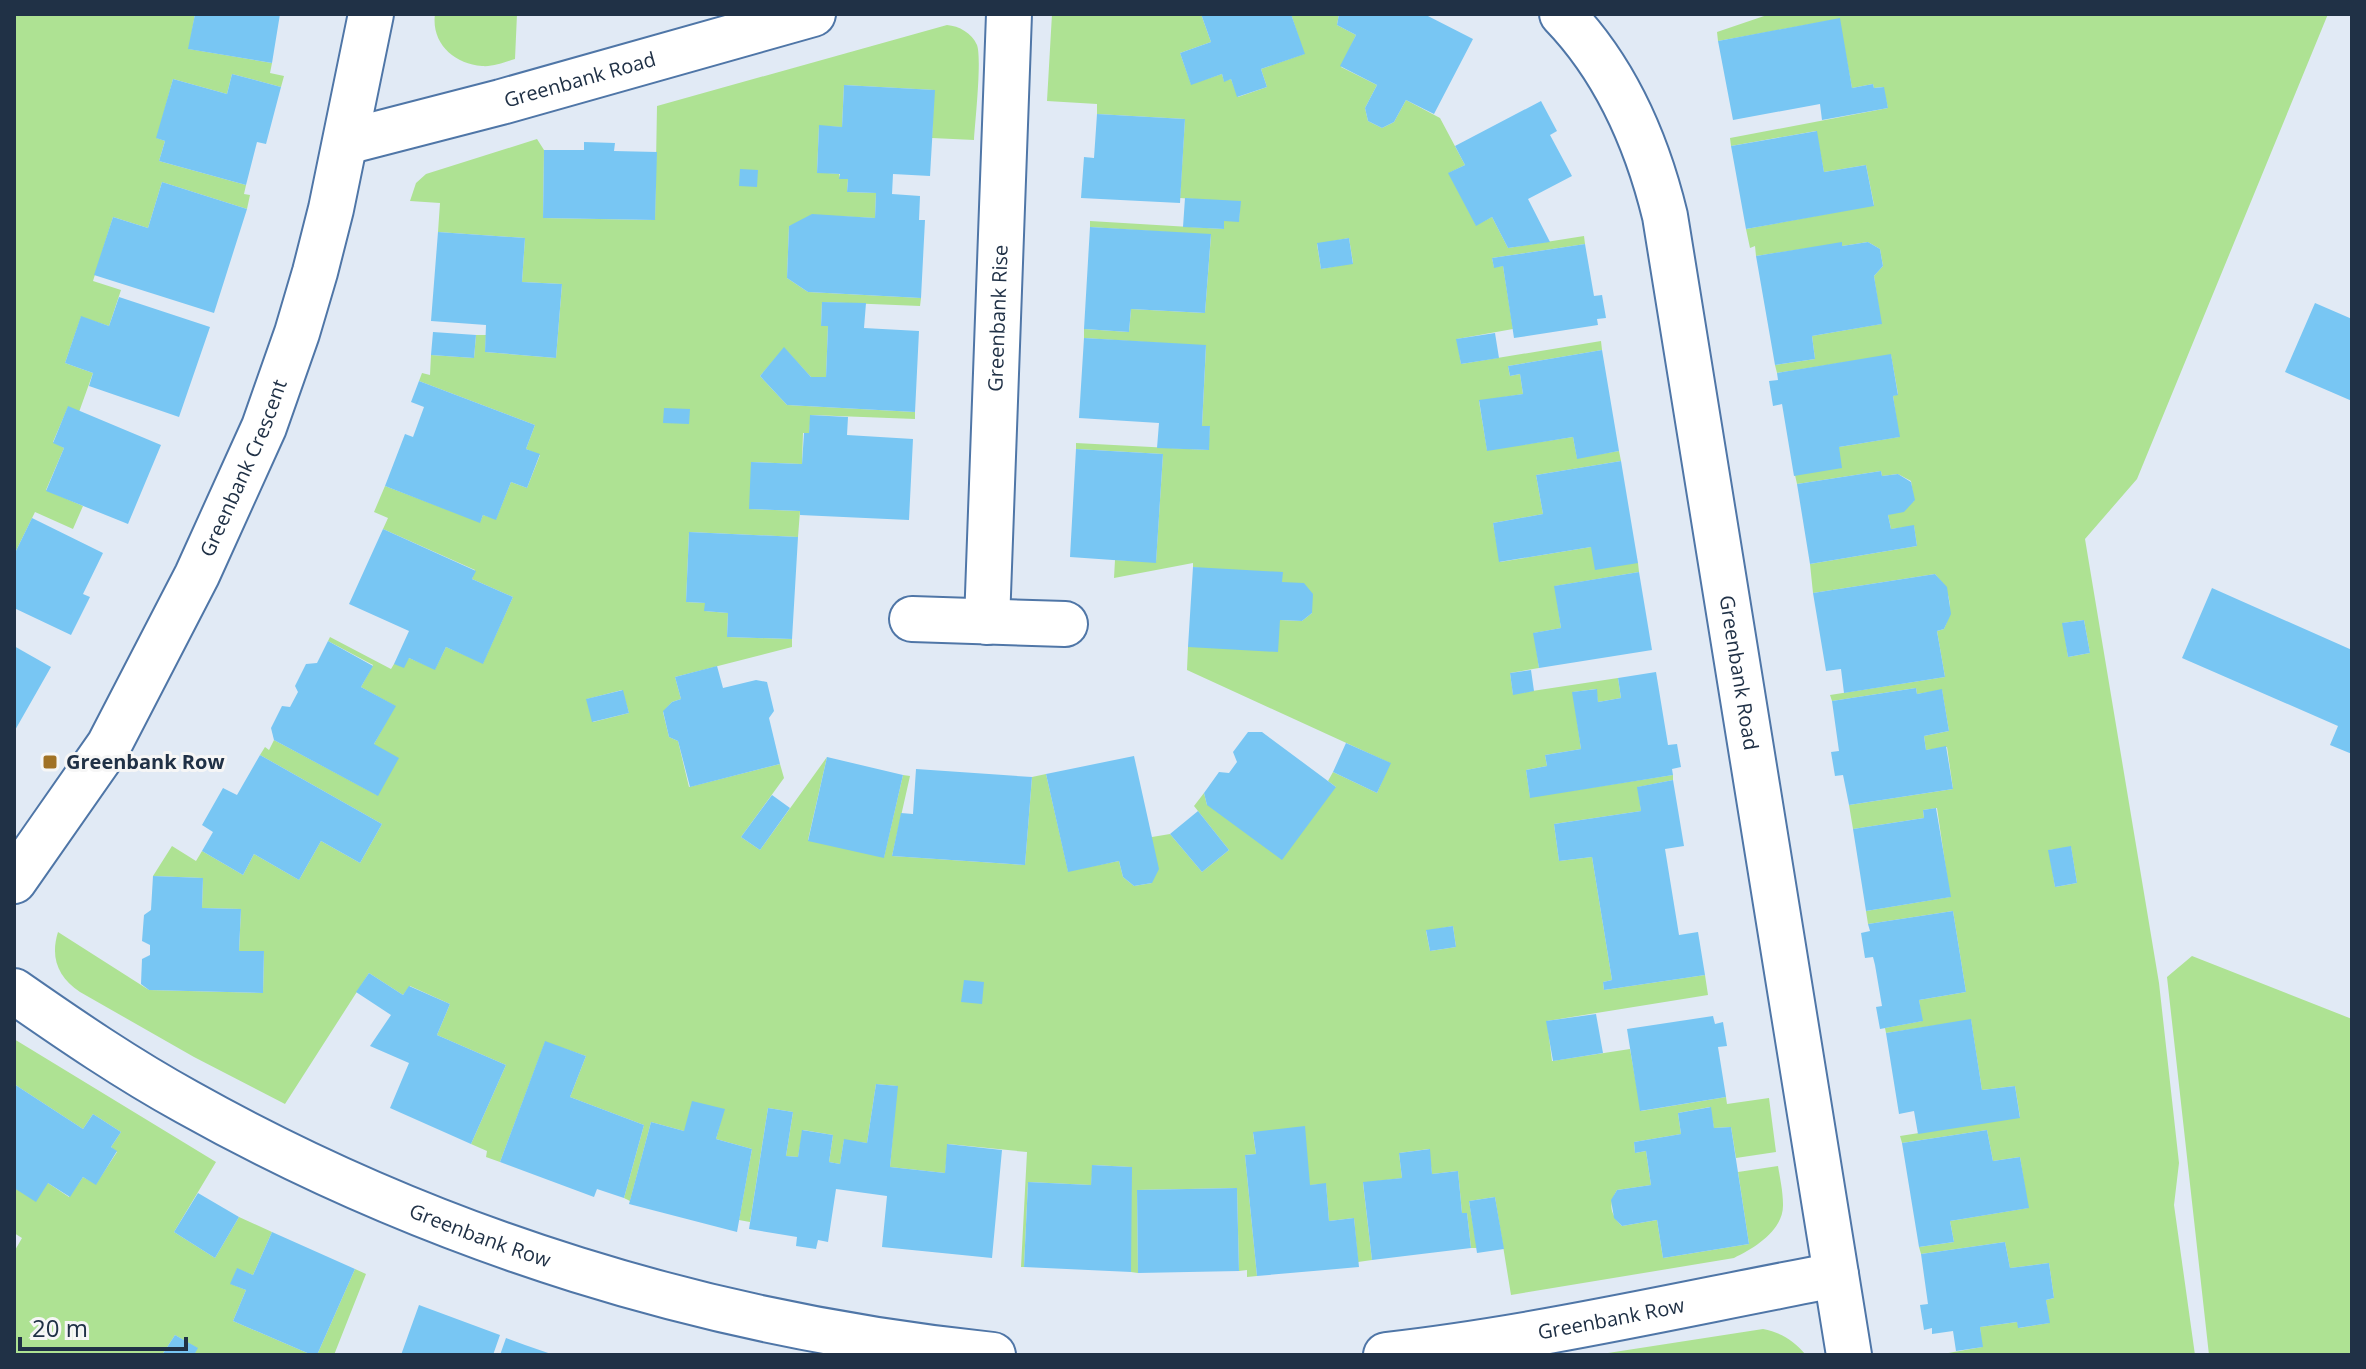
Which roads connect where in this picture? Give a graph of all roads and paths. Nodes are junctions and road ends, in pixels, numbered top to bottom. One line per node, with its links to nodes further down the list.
1 (371, 14): 5 (street, Greenbank Crescent)
2 (813, 14): 5 (street, Greenbank Road)
3 (1009, 14): 7 (street, Greenbank Rise)
4 (1562, 14): 11 (street, Greenbank Road)
5 (346, 142): 9 (street, Greenbank Crescent)
6 (912, 619): 7 (street)
7 (987, 622): 8 (street)
8 (1065, 624)
9 (14, 881)
10 (14, 991): 12 (street, Greenbank Row)
11 (1836, 1275): 13 (street, Greenbank Row); 14 (street, Greenbank Road)
12 (993, 1355)
13 (1386, 1355)
14 (1849, 1355)

